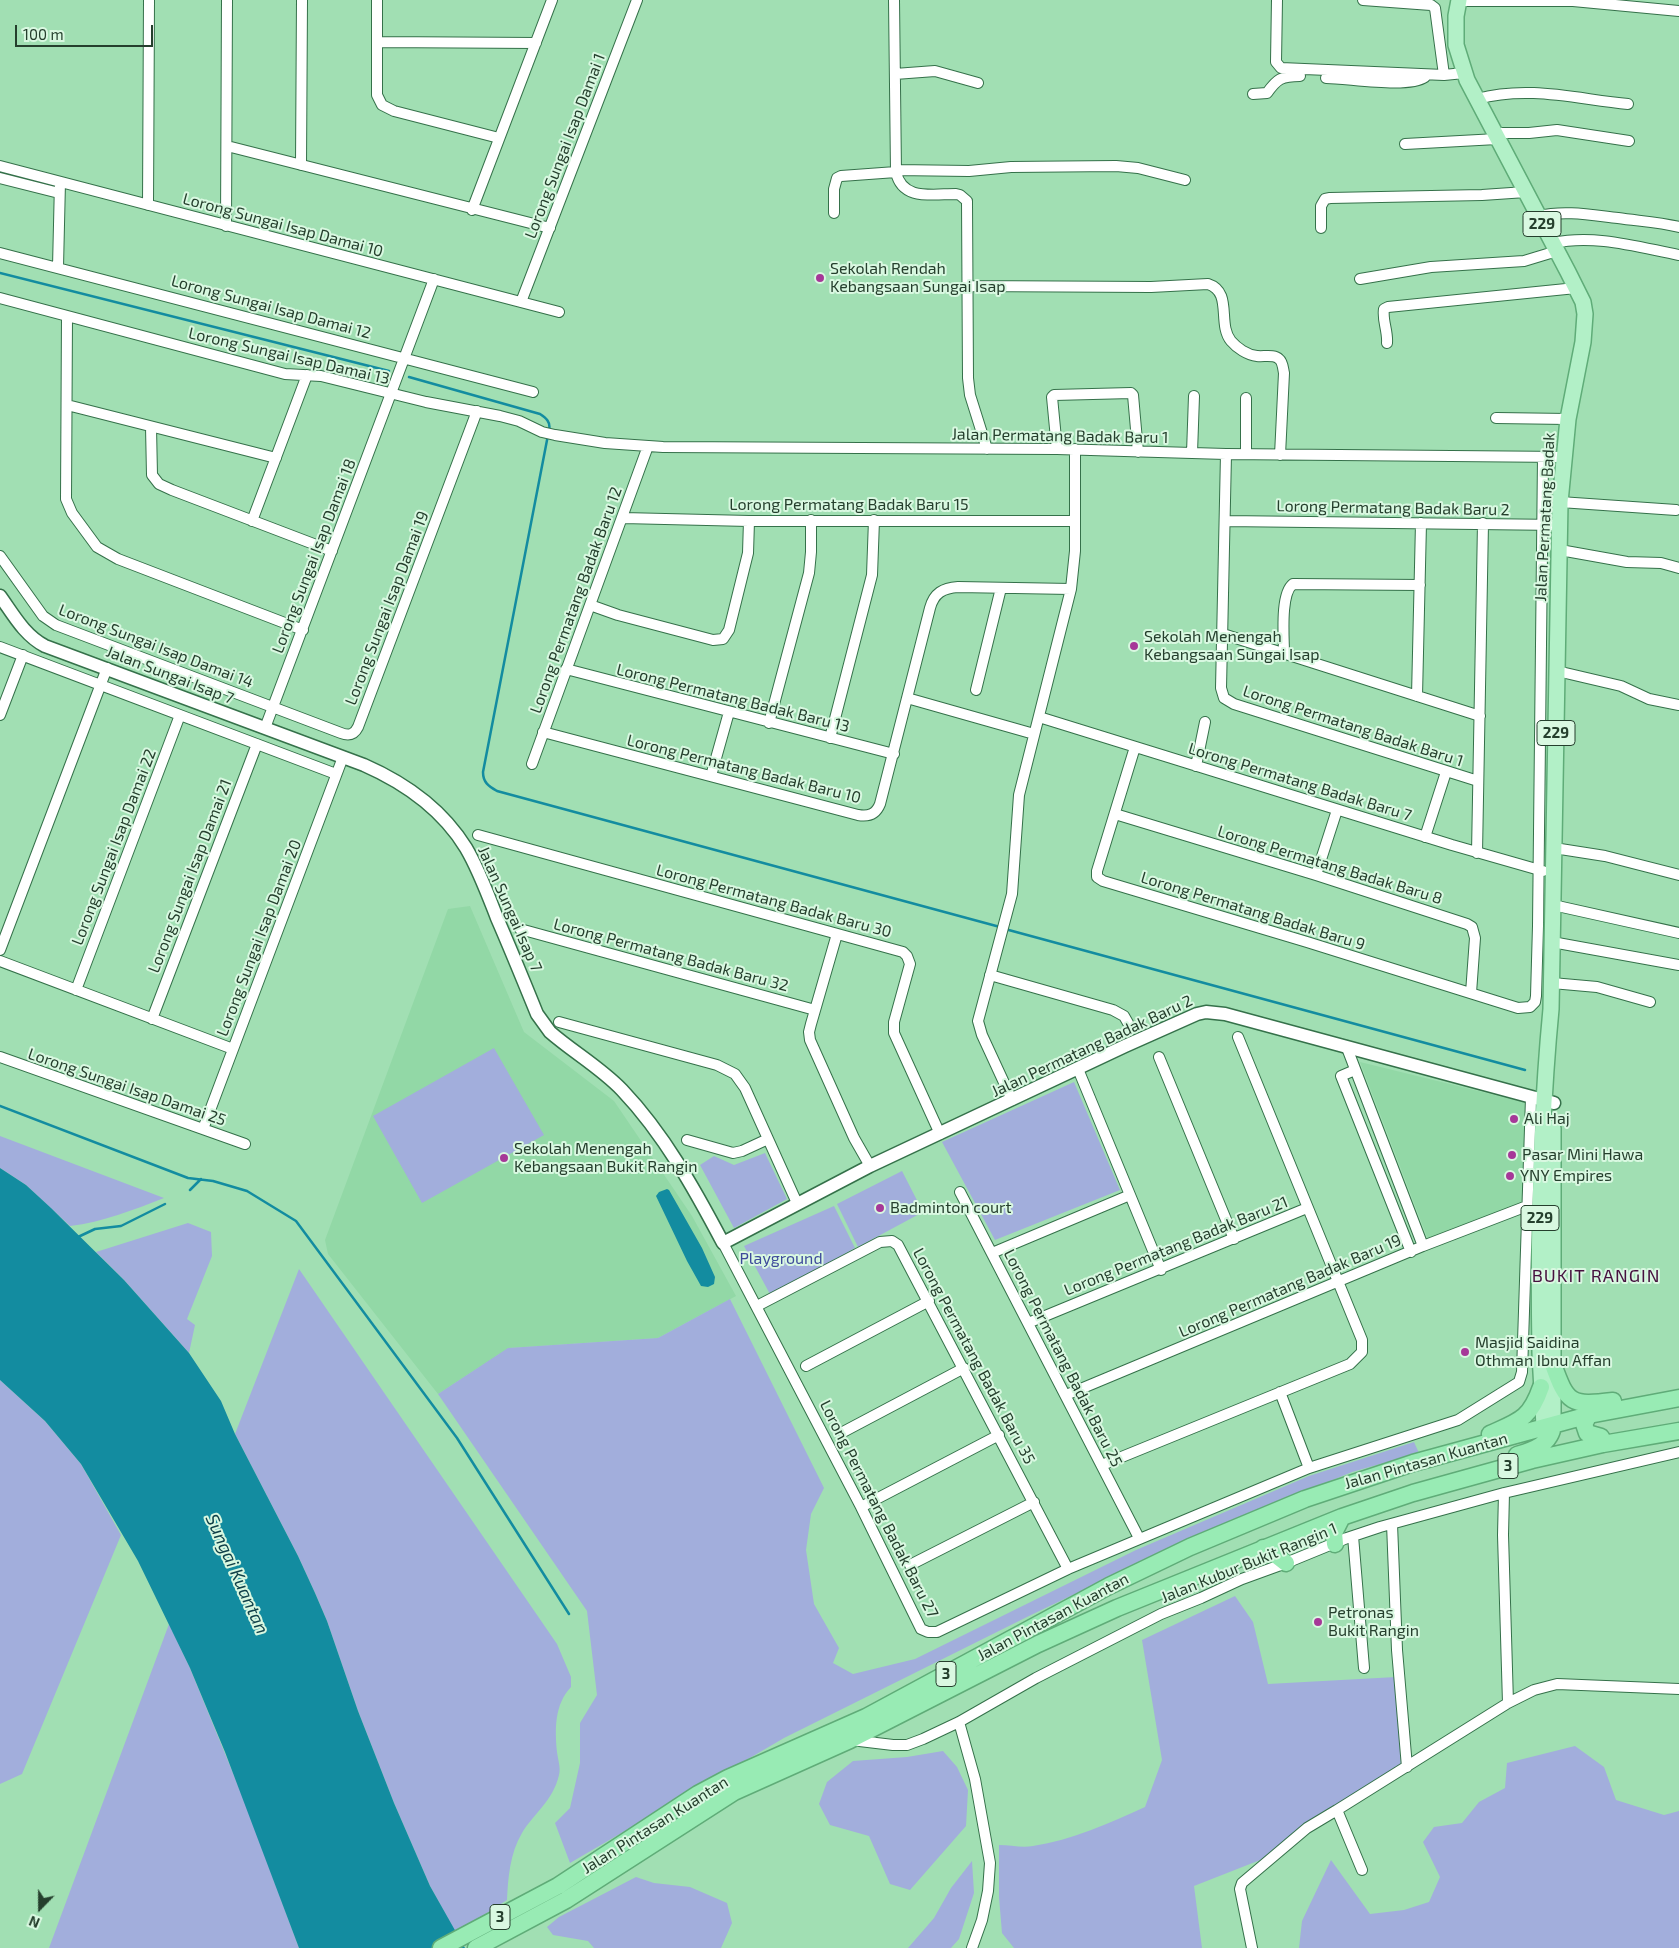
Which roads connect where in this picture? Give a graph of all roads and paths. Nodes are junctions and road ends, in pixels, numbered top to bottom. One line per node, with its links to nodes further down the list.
1 (149, 0): 35 (street)
2 (227, 0): 26 (street)
3 (302, 0): 27 (street)
4 (377, 0): 12 (street)
5 (552, 0): 13 (street)
6 (636, 0): 41 (street, Lorong Sungai Isap Damai 1)
7 (894, 0): 15 (street)
8 (1277, 0): 16 (street)
9 (1363, 0): 17 (street)
10 (1459, 0): 11 (street); 14 (main road, Jalan Permatang Badak / 229)
11 (1679, 11)
12 (377, 42): 13 (street); 23 (street)
13 (536, 42): 23 (street)
14 (1464, 73): 17 (street); 20 (main road, Jalan Permatang Badak / 229)
15 (896, 74): 18 (street); 29 (street)
16 (1428, 74): 17 (street); 19 (street)
17 (1444, 75)
18 (978, 83)
19 (1253, 94)
20 (1477, 99): 21 (street); 22 (main road, Jalan Permatang Badak / 229)
21 (1628, 104)
22 (1496, 136): 24 (street); 25 (street); 33 (main road, Jalan Permatang Badak / 229)
23 (499, 138): 36 (street)
24 (1630, 141)
25 (1405, 144)
26 (227, 146): 27 (street); 39 (street)
27 (301, 165): 36 (street)
28 (0, 166): 32 (street, Lorong Sungai Isap Damai 10)
29 (896, 171): 31 (street); 37 (street); 49 (street)
30 (0, 178): 34 (street)
31 (1185, 180)
32 (60, 182): 34 (street); 35 (street, Lorong Sungai Isap Damai 10)
33 (1526, 192): 38 (main road, Jalan Permatang Badak / 229); 42 (street)
34 (60, 193): 46 (street)
35 (148, 205): 39 (street, Lorong Sungai Isap Damai 10)
36 (472, 210): 41 (street)
37 (834, 213)
38 (1538, 216): 40 (street); 43 (main road, Jalan Permatang Badak / 229)
39 (226, 226): 47 (street, Lorong Sungai Isap Damai 10)
40 (1679, 227)
41 (550, 228): 52 (street, Lorong Sungai Isap Damai 1)
42 (1321, 228)
43 (1555, 247): 45 (street); 48 (street); 50 (main road, Jalan Permatang Badak / 229)
44 (0, 253): 46 (street, Lorong Sungai Isap Damai 12)
45 (1679, 255)
46 (58, 267): 56 (street, Lorong Sungai Isap Damai 12)
47 (434, 279): 52 (street, Lorong Sungai Isap Damai 10); 56 (street, Lorong Sungai Isap Damai 18)
48 (1360, 279)
49 (966, 286): 69 (street); 76 (street)
50 (1576, 288): 55 (street); 65 (main road, Jalan Permatang Badak / 229)
51 (0, 298): 54 (street, Lorong Sungai Isap Damai 13)
52 (521, 302): 53 (street, Lorong Sungai Isap Damai 10)
53 (559, 312)
54 (67, 317): 57 (street, Lorong Sungai Isap Damai 13); 62 (street)
55 (1388, 343)
56 (405, 358): 58 (street, Lorong Sungai Isap Damai 12); 59 (street, Lorong Sungai Isap Damai 18)
57 (307, 375): 59 (street, Lorong Sungai Isap Damai 13); 79 (street)
58 (533, 392)
59 (392, 394): 63 (street, Lorong Sungai Isap Damai 13); 94 (street, Lorong Sungai Isap Damai 18)
60 (1194, 396): 73 (street)
61 (1246, 398): 75 (street)
62 (67, 405): 66 (street); 102 (street)
63 (477, 411): 67 (street, Lorong Sungai Isap Damai 13); 115 (street, Lorong Sungai Isap Damai 19)
64 (1496, 418): 65 (street)
65 (1568, 419): 78 (main road, Jalan Permatang Badak / 229)
66 (151, 426): 79 (street); 85 (street)
67 (555, 435): 68 (street, Jalan Permatang Badak Baru 1)
68 (648, 446): 69 (street, Jalan Permatang Badak Baru 1); 82 (street, Lorong Permatang Badak Baru 12)
69 (987, 448): 70 (street, Jalan Permatang Badak Baru 1)
70 (1057, 449): 71 (street, Jalan Permatang Badak Baru 1); 72 (street)
71 (1075, 449): 72 (street, Jalan Permatang Badak Baru 1); 87 (street)
72 (1138, 452): 73 (street, Jalan Permatang Badak Baru 1)
73 (1192, 453): 74 (street, Jalan Permatang Badak Baru 1)
74 (1226, 454): 75 (street, Jalan Permatang Badak Baru 1); 88 (street, Lorong Permatang Badak Baru 1)
75 (1246, 454): 76 (street, Jalan Permatang Badak Baru 1)
76 (1280, 455): 77 (street, Jalan Permatang Badak Baru 1)
77 (1542, 456): 78 (street, Jalan Permatang Badak Baru 1); 91 (street)
78 (1564, 457): 80 (main road, Jalan Permatang Badak / 229)
79 (276, 458): 85 (street)
80 (1560, 502): 81 (street); 92 (main road, Jalan Permatang Badak / 229)
81 (1676, 510)
82 (622, 518): 86 (street, Lorong Permatang Badak Baru 15); 101 (street, Lorong Permatang Badak Baru 12)
83 (811, 520): 84 (street, Lorong Permatang Badak Baru 15); 86 (street, Lorong Permatang Badak Baru 15); 122 (street)
84 (874, 520): 87 (street, Lorong Permatang Badak Baru 15); 126 (street)
85 (252, 521): 94 (street)
86 (749, 521): 101 (street)
87 (1075, 521): 99 (street)
88 (1225, 521): 89 (street, Lorong Permatang Badak Baru 2); 103 (street, Lorong Permatang Badak Baru 1)
89 (1421, 523): 90 (street, Lorong Permatang Badak Baru 2); 97 (street)
90 (1482, 523): 91 (street, Lorong Permatang Badak Baru 2); 119 (street)
91 (1541, 524): 92 (street, Lorong Permatang Badak Baru 2); 143 (street)
92 (1560, 524): 93 (main road, Jalan Permatang Badak / 229)
93 (1560, 550): 96 (street); 109 (main road, Jalan Permatang Badak / 229)
94 (332, 551): 102 (street, Lorong Sungai Isap Damai 18)
95 (0, 556): 115 (street, Lorong Sungai Isap Damai 14)
96 (1679, 568)
97 (1420, 585): 105 (street); 112 (street)
98 (1001, 588): 99 (street, Lorong Permatang Badak Baru 10); 111 (street); 113 (street, Lorong Permatang Badak Baru 10)
99 (1071, 589): 120 (street)
100 (0, 596): 107 (street, Jalan Sungai Isap 7)
101 (590, 605): 108 (street, Lorong Permatang Badak Baru 12)
102 (303, 630): 115 (street, Lorong Sungai Isap Damai 18)
103 (1223, 634): 105 (street); 133 (street, Lorong Permatang Badak Baru 1)
104 (0, 647): 106 (street)
105 (1284, 654): 112 (street)
106 (22, 655): 110 (street); 117 (street)
107 (107, 668): 110 (street); 123 (street, Jalan Sungai Isap 7)
108 (566, 669): 116 (street, Lorong Permatang Badak Baru 13); 124 (street, Lorong Permatang Badak Baru 12)
109 (1557, 671): 114 (street); 141 (main road, Jalan Permatang Badak / 229)
110 (101, 685): 118 (street); 152 (street)
111 (976, 690)
112 (1417, 696): 119 (street)
113 (907, 698): 125 (street); 129 (street, Lorong Permatang Badak Baru 10)
114 (1679, 705)
115 (273, 707): 123 (street, Lorong Sungai Isap Damai 18)
116 (729, 712): 122 (street, Lorong Permatang Badak Baru 13); 135 (street)
117 (0, 715)
118 (180, 715): 127 (street); 157 (street, Lorong Sungai Isap Damai 22)
119 (1480, 716): 136 (street)
120 (1039, 717): 125 (street); 128 (street, Lorong Permatang Badak Baru 7)
121 (1205, 722): 132 (street)
122 (770, 723): 126 (street, Lorong Permatang Badak Baru 13)
123 (265, 728): 130 (street, Jalan Sungai Isap 7)
124 (543, 732): 131 (street, Lorong Permatang Badak Baru 12); 135 (street, Lorong Permatang Badak Baru 10)
125 (1034, 734): 155 (street)
126 (830, 738): 129 (street, Lorong Permatang Badak Baru 13)
127 (257, 744): 134 (street); 161 (street, Lorong Sungai Isap Damai 21)
128 (1135, 747): 132 (street, Lorong Permatang Badak Baru 7); 138 (street, Lorong Permatang Badak Baru 9)
129 (894, 754): 135 (street, Lorong Permatang Badak Baru 10)
130 (343, 757): 134 (street, Lorong Sungai Isap Damai 20); 185 (street, Jalan Sungai Isap 7)
131 (532, 764)
132 (1196, 766): 137 (street, Lorong Permatang Badak Baru 7)
133 (1446, 772): 136 (street, Lorong Permatang Badak Baru 1); 140 (street)
134 (336, 774): 166 (street, Lorong Sungai Isap Damai 20)
135 (711, 776)
136 (1478, 781): 142 (street)
137 (1337, 810): 140 (street, Lorong Permatang Badak Baru 7); 145 (street)
138 (1115, 814): 145 (street, Lorong Permatang Badak Baru 8); 158 (street, Lorong Permatang Badak Baru 9)
139 (478, 835): 150 (street, Lorong Permatang Badak Baru 30)
140 (1425, 837): 142 (street, Lorong Permatang Badak Baru 7)
141 (1554, 848): 144 (main road, Jalan Permatang Badak / 229); 146 (street)
142 (1477, 853): 143 (street, Lorong Permatang Badak Baru 7)
143 (1538, 870): 144 (street, Lorong Permatang Badak Baru 7); 158 (street, Lorong Permatang Badak Baru 9)
144 (1553, 874): 147 (main road, Jalan Permatang Badak / 229)
145 (1316, 875): 158 (street, Lorong Permatang Badak Baru 8)
146 (1679, 876)
147 (1553, 905): 149 (street); 151 (main road, Jalan Permatang Badak / 229)
148 (520, 929): 160 (street, Lorong Permatang Badak Baru 32)
149 (1679, 933)
150 (837, 934): 160 (street); 174 (street, Lorong Permatang Badak Baru 30)
151 (1552, 942): 154 (street); 156 (main road, Jalan Permatang Badak / 229)
152 (0, 950)
153 (0, 961): 157 (street)
154 (1679, 965)
155 (990, 975): 163 (street); 171 (street)
156 (1552, 983): 159 (street); 172 (main road, Jalan Permatang Badak / 229)
157 (76, 990): 161 (street)
158 (1471, 993)
159 (1650, 1002)
160 (815, 1010): 178 (street)
161 (152, 1019): 166 (street)
162 (559, 1022): 175 (street)
163 (1128, 1023)
164 (1238, 1038): 183 (street)
165 (1346, 1048): 169 (street, Jalan Permatang Badak Baru 2); 170 (street); 172 (street, Jalan Permatang Badak Baru 2)
166 (233, 1049): 173 (street, Lorong Sungai Isap Damai 20)
167 (0, 1057): 173 (street, Lorong Sungai Isap Damai 25)
168 (1160, 1057): 184 (street)
169 (1078, 1069): 171 (street, Jalan Permatang Badak Baru 2); 180 (street)
170 (1355, 1070): 186 (street); 187 (street)
171 (1012, 1100): 174 (street, Jalan Permatang Badak Baru 2)
172 (1543, 1101): 182 (street, Lorong Permatang Badak Baru 27); 194 (main road, Jalan Permatang Badak / 229); 197 (main road, Jalan Permatang Badak / 229)
173 (203, 1129): 177 (street, Lorong Sungai Isap Damai 25)
174 (940, 1134): 178 (street, Jalan Permatang Badak Baru 2)
175 (768, 1139): 176 (street); 181 (street)
176 (687, 1140)
177 (245, 1144)
178 (870, 1166): 181 (street, Jalan Permatang Badak Baru 2)
179 (960, 1192): 188 (street, Lorong Permatang Badak Baru 25)
180 (1130, 1195): 188 (street); 189 (street)
181 (798, 1203): 185 (street, Jalan Permatang Badak Baru 2)
182 (1527, 1206): 186 (street, Lorong Permatang Badak Baru 19); 211 (street, Lorong Permatang Badak Baru 27)
183 (1307, 1208): 184 (street, Lorong Permatang Badak Baru 21); 190 (street)
184 (1234, 1239): 189 (street, Lorong Permatang Badak Baru 21)
185 (723, 1243): 192 (street, Lorong Permatang Badak Baru 27)
186 (1423, 1246): 187 (street, Lorong Permatang Badak Baru 19)
187 (1410, 1252): 190 (street, Lorong Permatang Badak Baru 19)
188 (992, 1253): 193 (street, Lorong Permatang Badak Baru 25)
189 (1161, 1270): 193 (street, Lorong Permatang Badak Baru 21)
190 (1338, 1282): 198 (street); 199 (street, Lorong Permatang Badak Baru 19)
191 (929, 1301): 192 (street, Lorong Permatang Badak Baru 35); 195 (street); 196 (street, Lorong Permatang Badak Baru 35)
192 (757, 1306): 214 (street, Lorong Permatang Badak Baru 27)
193 (1028, 1323): 199 (street, Lorong Permatang Badak Baru 25)
194 (1553, 1364): 200 (highway); 203 (main road, Jalan Permatang Badak / 229)
195 (806, 1366)
196 (964, 1368): 205 (street); 206 (street, Lorong Permatang Badak Baru 35)
197 (1541, 1388): 203 (main road, Jalan Permatang Badak / 229); 208 (highway)
198 (1280, 1392): 210 (street); 211 (street)
199 (1066, 1395): 210 (street, Lorong Permatang Badak Baru 25)
200 (1676, 1398): 201 (highway, Jalan Pintasan Kuantan / 3)
201 (1589, 1415): 203 (highway, Jalan Pintasan Kuantan / 3); 207 (highway)
202 (1679, 1423): 207 (highway)
203 (1549, 1430): 207 (highway); 208 (highway, Jalan Pintasan Kuantan / 3); 224 (highway)
204 (1679, 1431): 215 (highway, Jalan Pintasan Kuantan / 3)
205 (843, 1432)
206 (999, 1435): 213 (street, Lorong Permatang Badak Baru 35); 214 (street)
207 (1601, 1436)
208 (1452, 1452): 233 (highway, Jalan Pintasan Kuantan / 3)
209 (1679, 1452): 212 (street, Jalan Kubur Bukit Rangin 1)
210 (1102, 1465): 218 (street, Lorong Permatang Badak Baru 25)
211 (1309, 1468): 218 (street, Lorong Permatang Badak Baru 27)
212 (1504, 1492): 216 (street, Jalan Kubur Bukit Rangin 1); 227 (street)
213 (1034, 1502): 222 (street); 223 (street, Lorong Permatang Badak Baru 35)
214 (861, 1507): 223 (street, Lorong Permatang Badak Baru 27)
215 (1342, 1516): 219 (highway); 220 (highway, Jalan Pintasan Kuantan / 3)
216 (1392, 1524): 217 (street, Jalan Kubur Bukit Rangin 1); 230 (street)
217 (1353, 1536): 219 (street, Jalan Kubur Bukit Rangin 1); 225 (street)
218 (1140, 1538): 223 (street, Lorong Permatang Badak Baru 27)
219 (1335, 1544): 221 (street, Jalan Kubur Bukit Rangin 1)
220 (1263, 1548): 221 (highway); 224 (highway, Jalan Pintasan Kuantan / 3)
221 (1286, 1564): 228 (street, Jalan Kubur Bukit Rangin 1)
222 (910, 1565)
223 (1068, 1569)
224 (1196, 1575): 229 (highway, Jalan Pintasan Kuantan / 3)
225 (1364, 1668)
226 (1679, 1689): 227 (street)
227 (1508, 1703): 230 (street)
228 (959, 1722): 229 (street, Jalan Kubur Bukit Rangin 1); 236 (street)
229 (850, 1740): 233 (highway, Jalan Pintasan Kuantan / 3)
230 (1407, 1767): 231 (street)
231 (1337, 1810): 232 (street); 237 (street)
232 (1362, 1870)
233 (562, 1893): 234 (highway, Jalan Pintasan Kuantan / 3); 235 (highway, Jalan Pintasan Kuantan / 3)
234 (442, 1948)
235 (476, 1948)
236 (972, 1948)
237 (1252, 1948)

